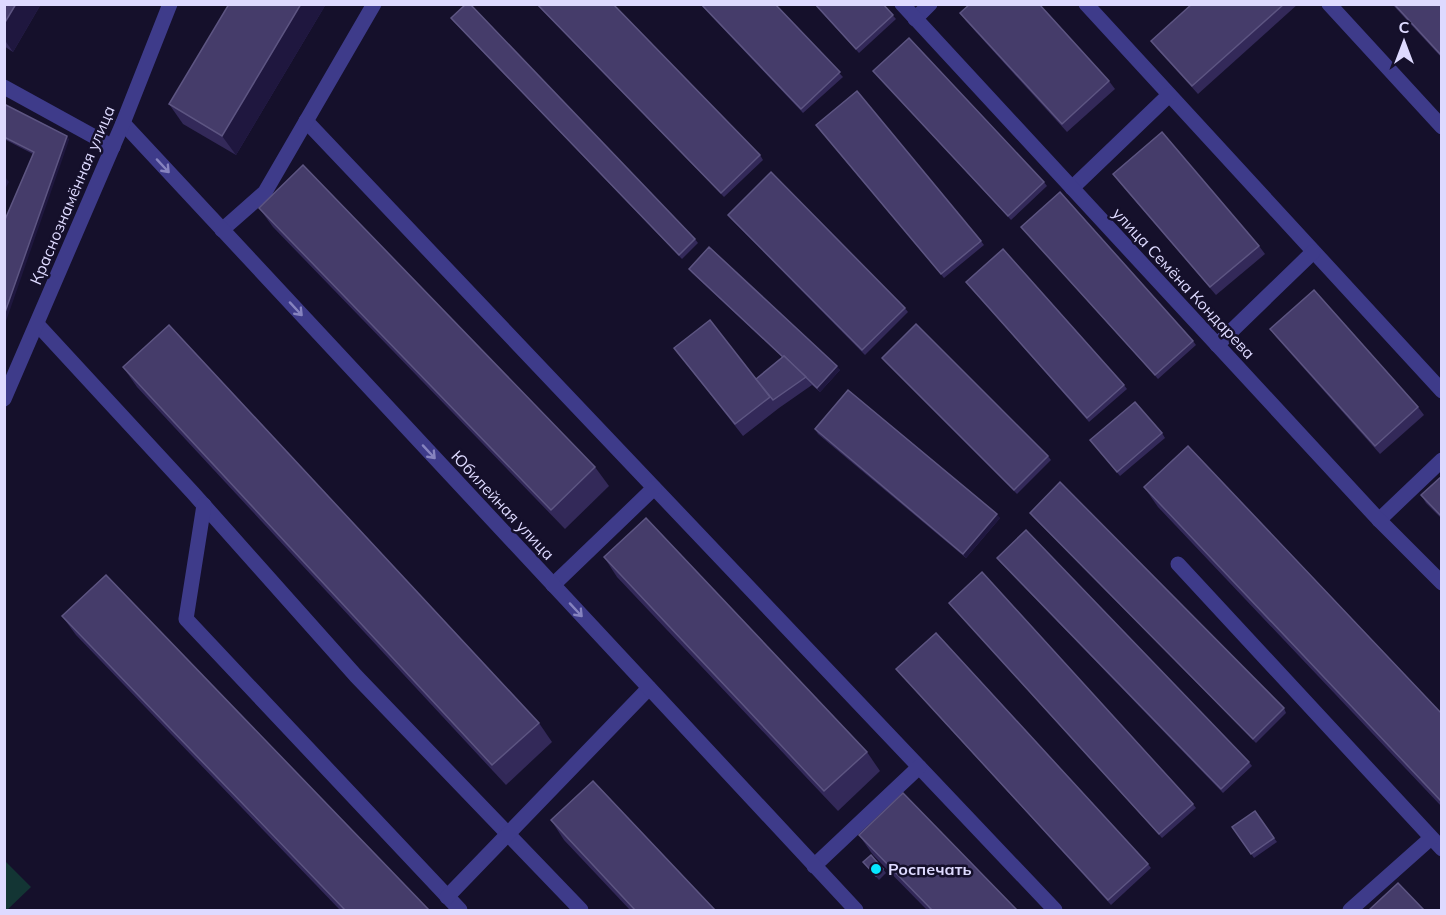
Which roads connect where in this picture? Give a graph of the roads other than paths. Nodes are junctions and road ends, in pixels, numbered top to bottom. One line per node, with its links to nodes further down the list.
1 (170, 4): 11 (street, Краснознамённая улица)
2 (374, 4): 10 (street)
3 (902, 4): 7 (street, улица Семёна Кондарева)
4 (930, 4): 7 (street)
5 (1086, 4): 9 (street)
6 (1329, 4): 12 (street)
7 (915, 19): 14 (street, улица Семёна Кондарева)
8 (4, 87): 13 (street)
9 (1169, 95): 14 (street); 16 (street)
10 (306, 121): 15 (street); 22 (street)
11 (123, 123): 13 (street, Краснознамённая улица); 15 (street, Юбилейная улица, one-way to 15)
12 (1442, 127)
13 (113, 147): 17 (street, Краснознамённая улица)
14 (1071, 188): 18 (street, улица Семёна Кондарева)
15 (222, 230): 27 (street, Юбилейная улица, one-way to 27)
16 (1313, 252): 18 (street); 19 (street)
17 (37, 324): 20 (street, Краснознамённая улица); 23 (street)
18 (1217, 345): 24 (street, улица Семёна Кондарева)
19 (1442, 391)
20 (4, 399)
21 (1442, 460): 24 (street)
22 (654, 488): 27 (street); 29 (street)
23 (204, 505): 30 (street); 33 (street)
24 (1379, 520): 26 (street, улица Семёна Кондарева)
25 (1178, 564): 31 (street)
26 (1442, 584)
27 (553, 585): 28 (street, Юбилейная улица, one-way to 28)
28 (649, 688): 30 (street); 32 (street, Юбилейная улица)
29 (919, 767): 32 (street); 37 (street)
30 (508, 834): 33 (street); 35 (street)
31 (1436, 843): 38 (street)
32 (814, 866): 36 (street, Юбилейная улица)
33 (447, 897): 34 (street)
34 (460, 910)
35 (581, 910)
36 (856, 910)
37 (1055, 910)
38 (1350, 910)

